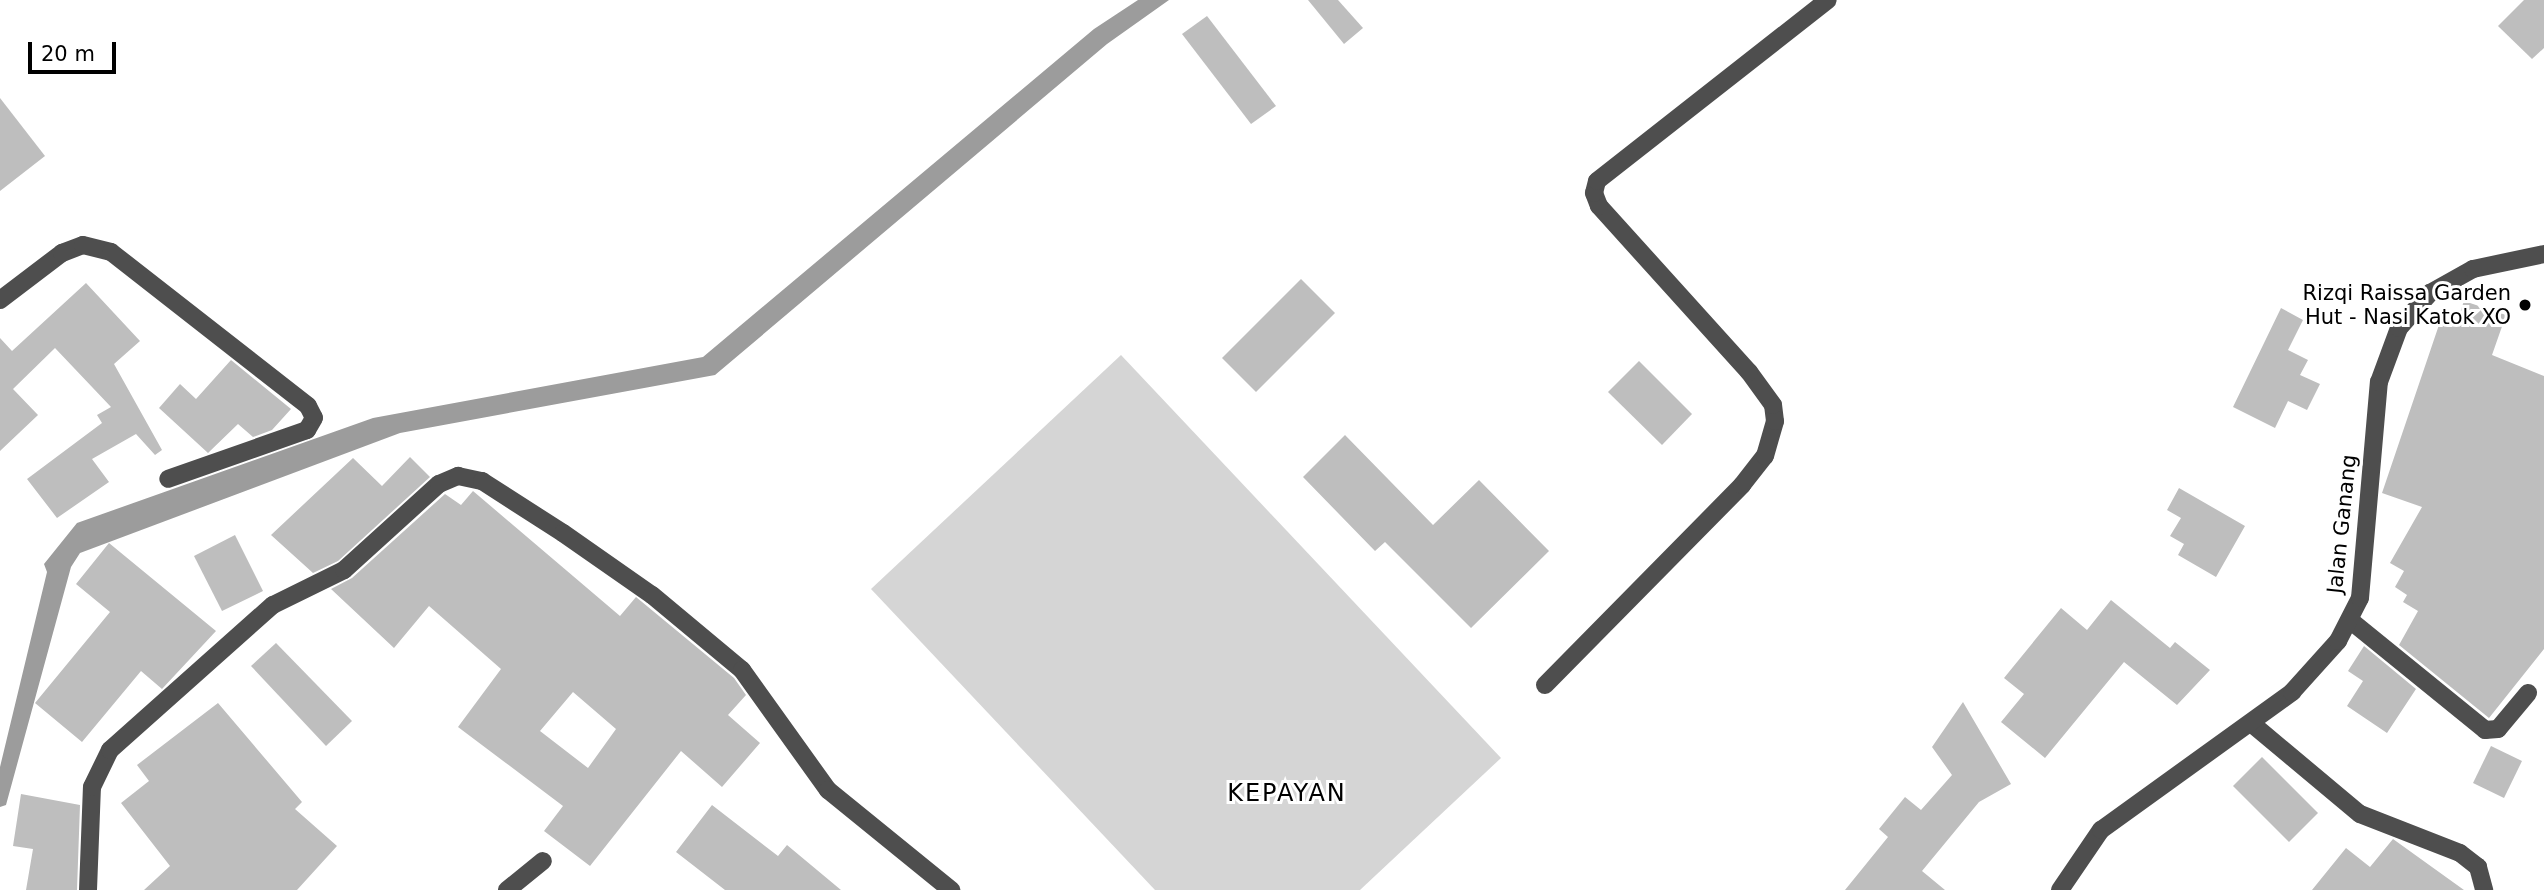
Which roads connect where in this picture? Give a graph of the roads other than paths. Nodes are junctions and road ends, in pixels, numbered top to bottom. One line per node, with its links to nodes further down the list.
1 (1828, 0): 6 (street)
2 (2544, 254): 5 (street, Jalan Ganang)
3 (0, 300): 4 (street)
4 (168, 479)
5 (2351, 621): 7 (street); 8 (street, Jalan Ganang)
6 (1545, 685)
7 (2528, 693)
8 (2251, 723): 13 (street, Jalan Ganang); 14 (street)
9 (543, 861): 11 (street)
10 (88, 890): 12 (street)
11 (507, 890)
12 (951, 890)
13 (2060, 890)
14 (2484, 890)

